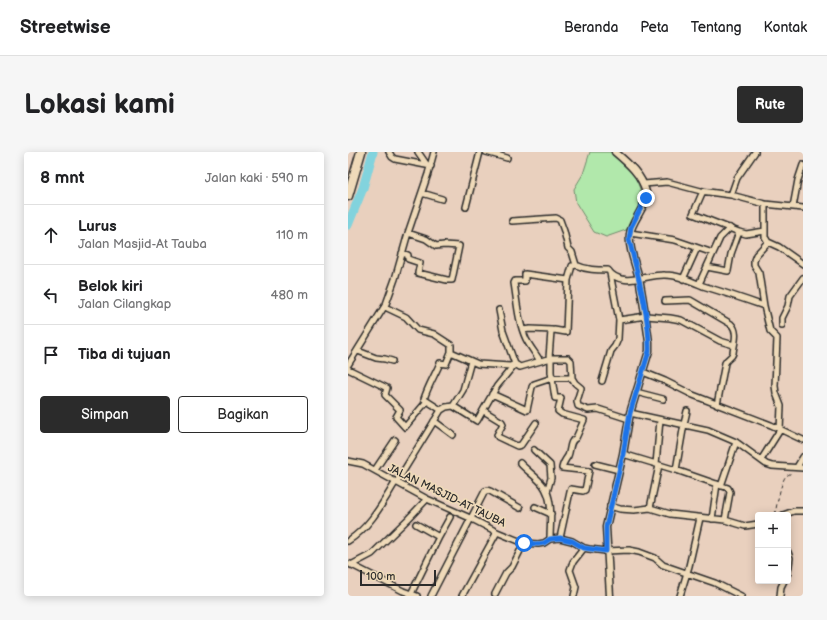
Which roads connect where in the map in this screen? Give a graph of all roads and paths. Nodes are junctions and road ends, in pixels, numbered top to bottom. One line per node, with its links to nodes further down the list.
1 (356, 152): 13 (highway)
2 (361, 152): 18 (highway)
3 (389, 152): 12 (street)
4 (418, 152): 12 (street)
5 (434, 152): 12 (street)
6 (480, 152): 21 (street)
7 (486, 152): 10 (street)
8 (615, 152): 14 (street)
9 (755, 152): 17 (street)
10 (507, 158)
11 (803, 164): 22 (street)
12 (429, 166): 16 (street)
13 (348, 182)
14 (644, 184): 15 (street); 29 (street)
15 (702, 191): 17 (street); 25 (street)
16 (422, 193): 19 (street); 28 (street)
17 (731, 195): 20 (street)
18 (348, 196)
19 (442, 199)
20 (765, 204): 22 (street); 26 (street)
21 (466, 207)
22 (792, 207): 23 (street)
23 (803, 208)
24 (512, 221): 35 (street)
25 (730, 228): 27 (street); 33 (street)
26 (765, 231): 27 (street); 30 (street)
27 (739, 232): 36 (street)
28 (408, 233): 32 (street); 32 (street)
29 (630, 234): 31 (street); 38 (street)
30 (768, 242): 34 (street); 45 (street)
31 (697, 248): 33 (street); 40 (street)
32 (402, 253): 44 (street)
33 (713, 253): 36 (street)
34 (803, 264)
35 (576, 265): 37 (street); 41 (street)
36 (707, 267): 42 (street)
37 (610, 274): 38 (street); 48 (street)
38 (639, 278): 40 (street); 47 (street)
39 (803, 278): 49 (street)
40 (683, 279): 42 (street)
41 (568, 280): 50 (street); 51 (street)
42 (699, 284): 45 (street)
43 (665, 301): 52 (street)
44 (385, 306): 53 (street); 54 (street)
45 (764, 306): 80 (street)
46 (499, 310): 59 (street)
47 (646, 316): 48 (street); 52 (street); 62 (street)
48 (619, 320): 65 (street)
49 (782, 325)
50 (523, 330): 51 (street); 56 (street)
51 (552, 330): 55 (street)
52 (734, 345): 70 (street)
53 (358, 351): 57 (street); 60 (street)
54 (451, 352): 58 (street); 69 (street)
55 (550, 358): 56 (street); 63 (street); 64 (street)
56 (540, 360): 59 (street)
57 (392, 361)
58 (470, 361): 59 (street); 71 (street)
59 (515, 364): 67 (street)
60 (348, 365)
61 (348, 369): 69 (street)
62 (643, 372): 66 (street); 70 (street)
63 (552, 378): 64 (street); 67 (street); 119 (street)
64 (572, 378): 75 (street)
65 (602, 381)
66 (636, 392): 68 (street); 75 (street)
67 (492, 394): 73 (street)
68 (663, 399)
69 (427, 400): 72 (street)
70 (717, 405): 80 (street)
71 (454, 406): 72 (street); 73 (street)
72 (441, 410): 77 (street)
73 (484, 411): 78 (street)
74 (687, 411): 79 (street)
75 (629, 416): 76 (street); 86 (street)
76 (660, 420): 79 (street); 92 (street)
77 (434, 421): 81 (street); 98 (street)
78 (536, 423)
79 (684, 424): 84 (street); 97 (street)
80 (780, 430): 83 (street); 88 (street)
81 (453, 435)
82 (395, 440): 95 (street)
83 (803, 440)
84 (736, 442): 88 (street); 99 (street)
85 (534, 450): 100 (street)
86 (623, 454): 92 (street); 96 (street)
87 (803, 457): 93 (street)
88 (761, 460): 93 (street)
89 (348, 461): 95 (street, JALAN MASJID-AT TAUBA)
90 (520, 463): 100 (street)
91 (595, 464): 96 (street)
92 (658, 465): 97 (street); 105 (street)
93 (797, 467): 94 (street); 107 (path)
94 (803, 468)
95 (375, 470): 98 (street, JALAN MASJID-AT TAUBA)
96 (619, 470): 102 (street)
97 (676, 470): 99 (street)
98 (396, 483): 101 (street, JALAN MASJID-AT TAUBA); 121 (street)
99 (719, 485): 113 (street); 114 (street)
100 (547, 492): 109 (street)
101 (427, 498): 111 (street, JALAN MASJID-AT TAUBA); 125 (street)
102 (610, 506): 105 (street); 124 (street)
103 (535, 507): 109 (street)
104 (520, 508): 111 (street)
105 (650, 508): 112 (street)
106 (803, 511): 108 (street)
107 (775, 512)
108 (791, 512)
109 (551, 514): 120 (street)
110 (450, 517): 118 (street)
111 (470, 518): 117 (street, JALAN MASJID-AT TAUBA); 131 (street)
112 (700, 518): 113 (street); 126 (street)
113 (712, 519): 114 (street)
114 (725, 520): 116 (street)
115 (416, 524): 118 (street)
116 (755, 524)
117 (497, 532): 122 (street, JALAN MASJID-AT TAUBA); 132 (street)
118 (439, 537): 129 (street)
119 (560, 538): 120 (street, JALAN MASJID-AT TAUBA); 123 (street, JALAN MASJID-AT TAUBA)
120 (550, 539): 122 (street, JALAN MASJID-AT TAUBA)
121 (348, 541)
122 (524, 543): 128 (street)
123 (584, 548): 124 (street, JALAN MASJID-AT TAUBA); 133 (street)
124 (606, 551): 126 (street, JALAN MASJID-AT TAUBA); 134 (street)
125 (349, 564): 129 (street)
126 (687, 573): 135 (street); 136 (street, JALAN MASJID-AT TAUBA)
127 (782, 584): 137 (street)
128 (496, 594)
129 (411, 595): 130 (street)
130 (417, 596)
131 (431, 596)
132 (462, 596)
133 (574, 596)
134 (610, 596)
135 (680, 596)
136 (741, 596)
137 (780, 596)

